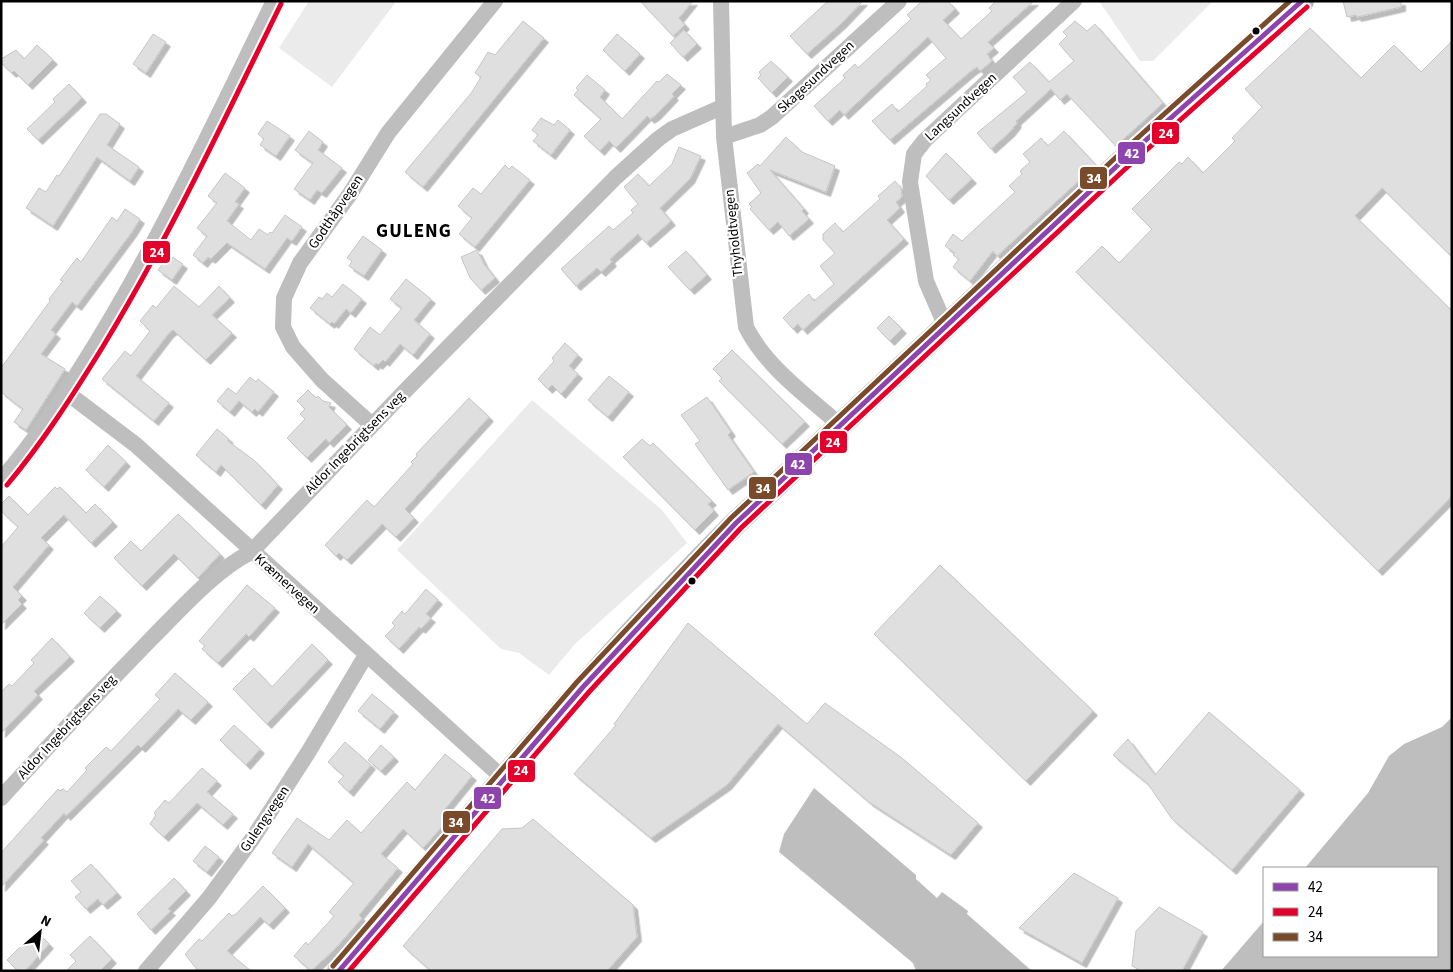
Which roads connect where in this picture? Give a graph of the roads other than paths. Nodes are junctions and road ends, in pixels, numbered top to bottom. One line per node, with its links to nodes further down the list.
1 (274, 1): 10 (street)
2 (495, 1): 11 (street, Godthåpvegen)
3 (721, 1): 7 (street, Thyholdtvegen)
4 (899, 1): 8 (street, Skagesundvegen)
5 (1074, 1): 9 (street, Langsundvegen)
6 (1302, 1): 9 (street)
7 (722, 107): 8 (street, Thyholdtvegen); 11 (street, Aldor Ingebrigtsens veg)
8 (724, 138): 12 (street, Thyholdtvegen)
9 (946, 327): 12 (street)
10 (66, 392): 13 (street); 14 (street, Kræmervegen)
11 (372, 425): 14 (street, Aldor Ingebrigtsens veg)
12 (840, 425): 16 (street)
13 (1, 480)
14 (251, 552): 15 (street, Kræmervegen); 17 (street, Aldor Ingebrigtsens veg)
15 (366, 655): 16 (street, Kræmervegen); 18 (street, Gulengvegen)
16 (504, 779): 19 (street)
17 (1, 798)
18 (146, 971)
19 (339, 971)

